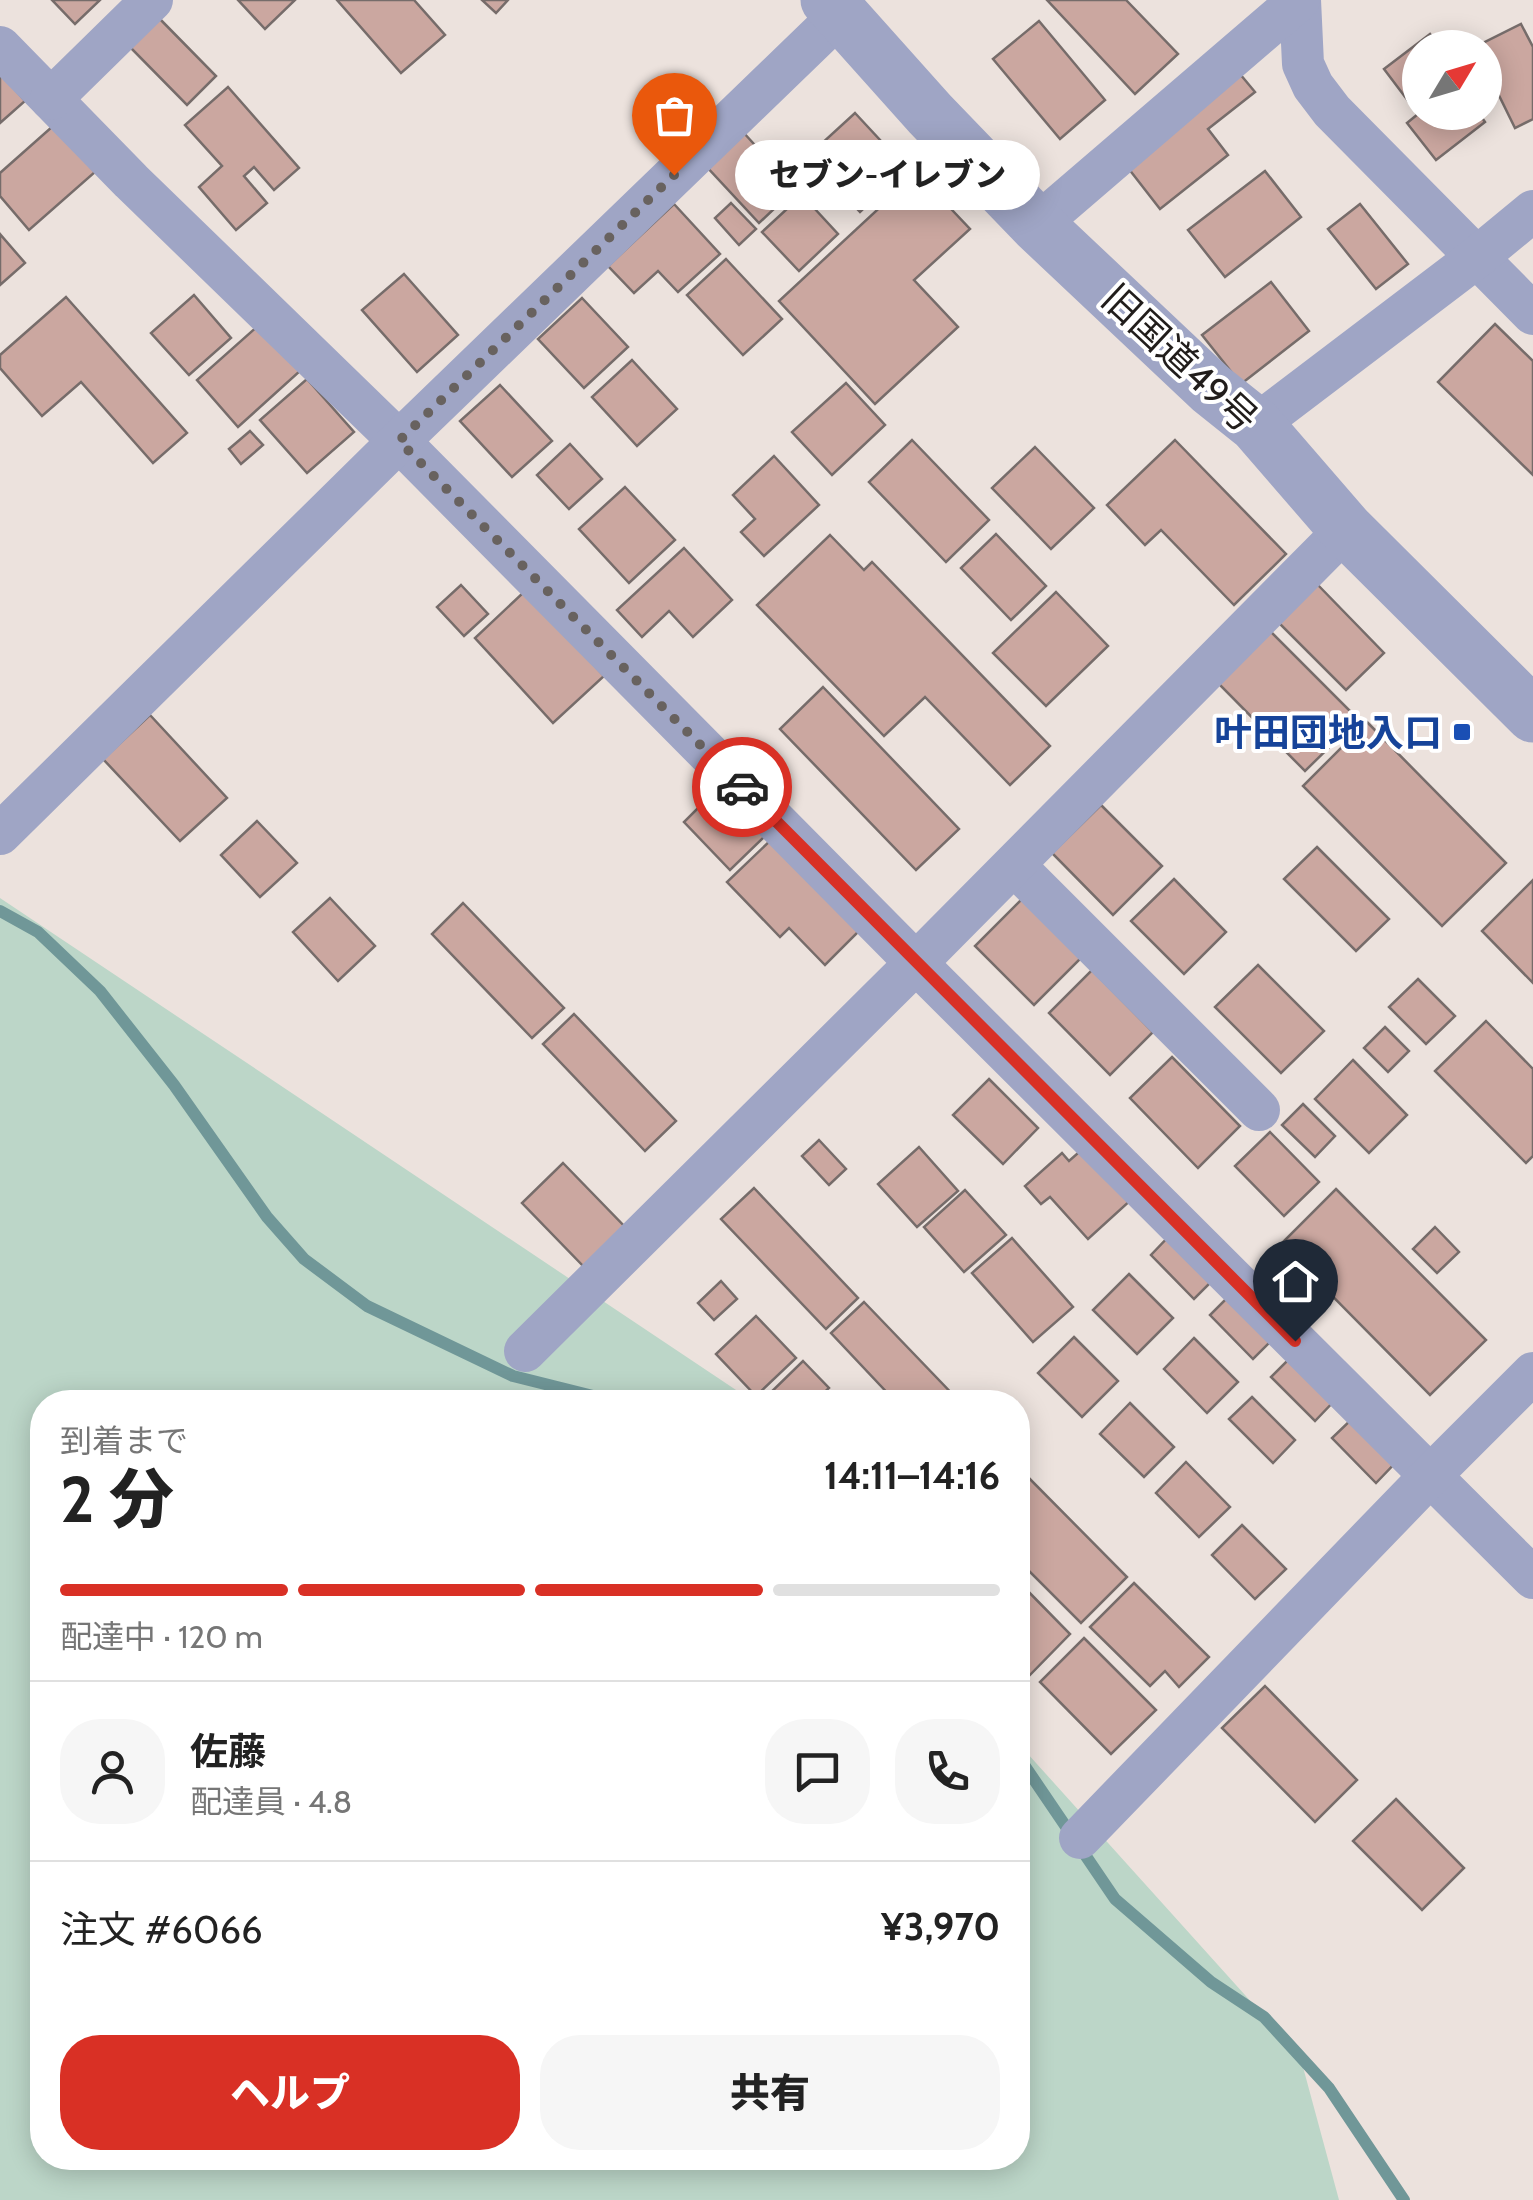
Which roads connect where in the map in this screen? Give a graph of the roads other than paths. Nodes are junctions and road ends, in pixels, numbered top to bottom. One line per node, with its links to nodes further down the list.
1 (152, 0): 5 (street)
2 (1300, 0): 7 (street); 8 (street)
3 (834, 8): 7 (street, 旧国道49号); 11 (street)
4 (0, 47): 5 (street)
5 (52, 99): 11 (street)
6 (1533, 210): 8 (street)
7 (1037, 225): 10 (street, 旧国道49号)
8 (1476, 258): 9 (street); 10 (street)
9 (1533, 314)
10 (1256, 425): 12 (street, 旧国道49号)
11 (399, 441): 14 (street); 16 (street)
12 (1346, 529): 13 (street, 旧国道49号); 15 (street)
13 (1533, 714)
14 (0, 834)
15 (1014, 865): 16 (street); 17 (street)
16 (916, 963): 18 (street); 20 (street)
17 (1259, 1110)
18 (525, 1351)
19 (1533, 1374): 20 (street)
20 (1430, 1476): 21 (street); 22 (street)
21 (1533, 1578)
22 (1080, 1838)

